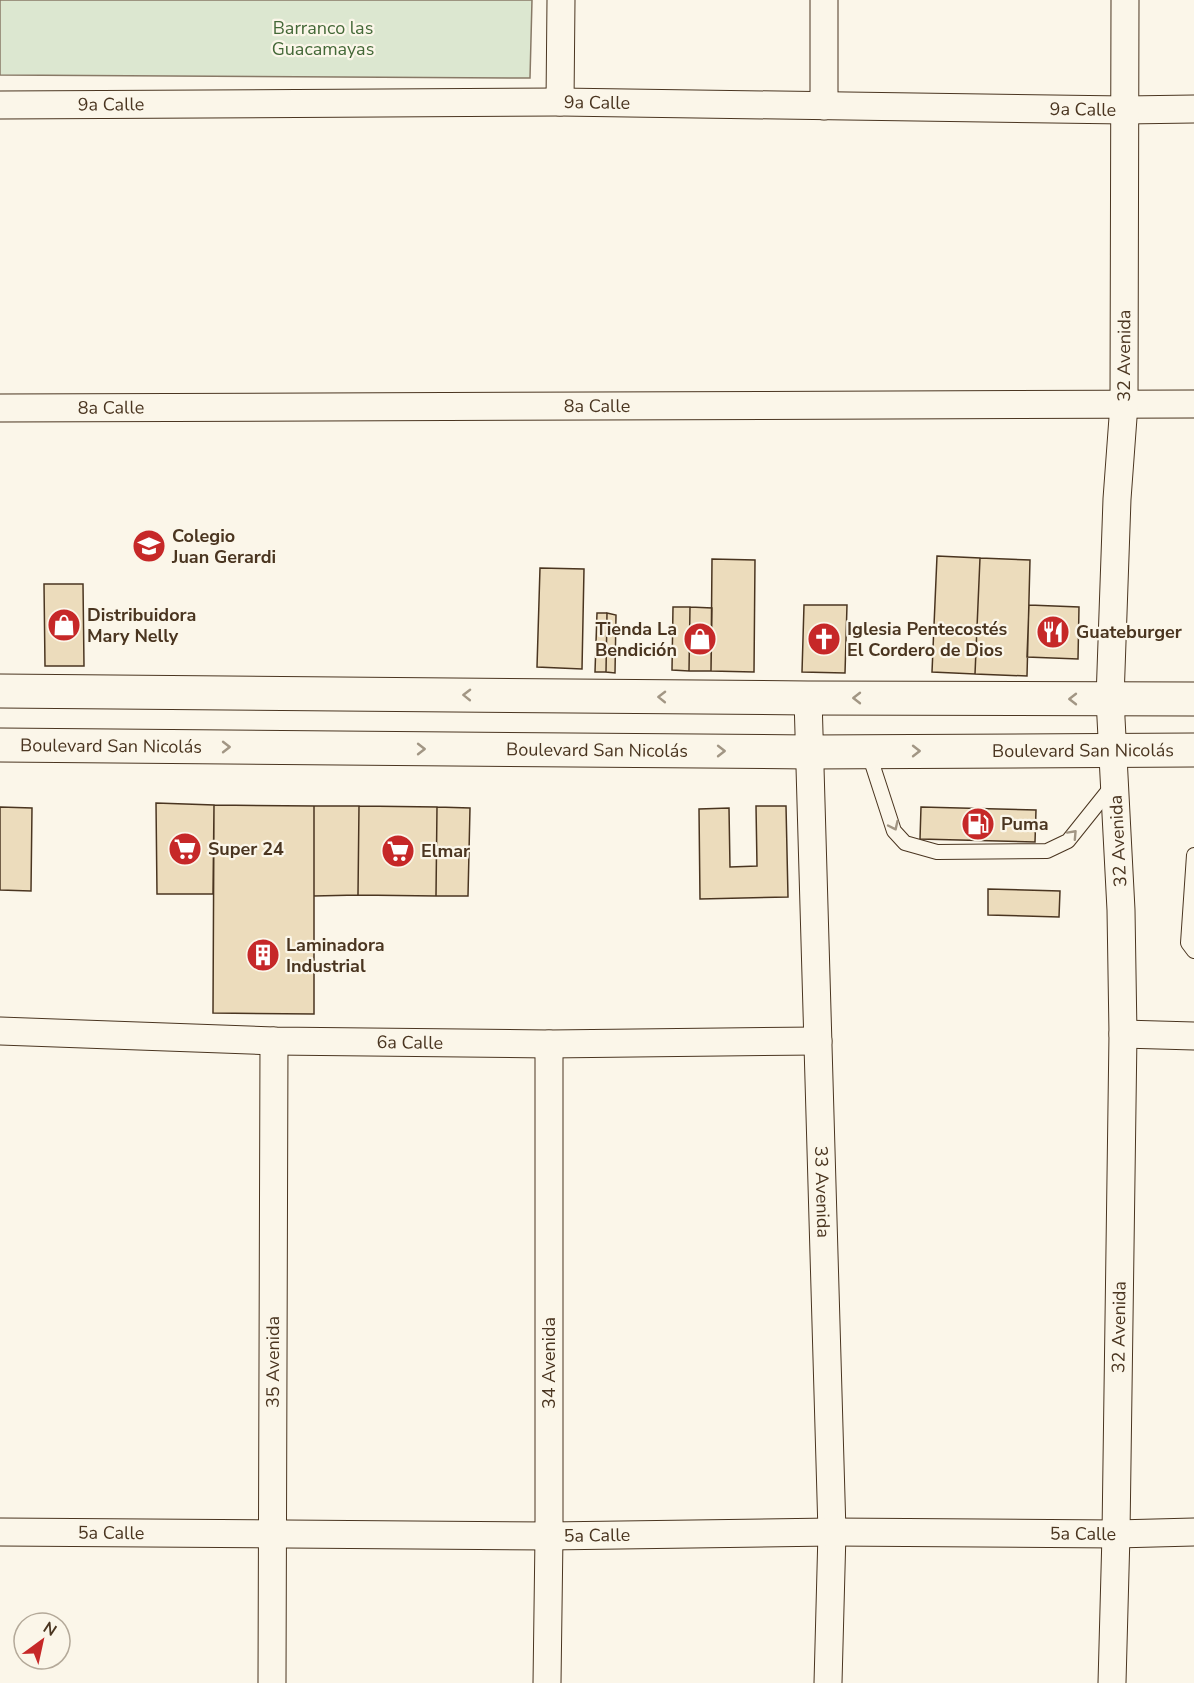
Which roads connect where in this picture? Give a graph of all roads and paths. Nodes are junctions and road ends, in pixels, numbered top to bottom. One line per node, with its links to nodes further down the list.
1 (561, 0): 4 (street)
2 (824, 0): 6 (street)
3 (1125, 0): 8 (street, 32 Avenida)
4 (560, 102): 5 (street, 9a Calle); 6 (street, 9a Calle)
5 (0, 105)
6 (824, 106): 8 (street, 9a Calle)
7 (1194, 109): 8 (street, 9a Calle)
8 (1125, 110): 9 (street, 32 Avenida)
9 (1124, 404): 10 (street, 8a Calle); 11 (street, 8a Calle); 14 (street, 32 Avenida)
10 (1194, 404)
11 (0, 408)
12 (0, 691): 13 (main road, one-way to 12)
13 (808, 698): 14 (main road, one-way to 13); 20 (street, 33 Avenida)
14 (1110, 699): 15 (main road); 17 (street, 32 Avenida)
15 (1194, 699)
16 (0, 745): 20 (main road, Boulevard San Nicolás, one-way to 20)
17 (1113, 750): 18 (main road, Boulevard San Nicolás); 19 (main road, Boulevard San Nicolás, one-way to 17); 21 (street, 32 Avenida)
18 (1194, 750)
19 (867, 751): 20 (main road, Boulevard San Nicolás); 21 (lane, one-way to 21)
20 (809, 752): 28 (street, 33 Avenida)
21 (1115, 783): 25 (street, 32 Avenida)
22 (1194, 855): 23 (lane)
23 (1194, 951)
24 (0, 1031): 27 (street, 6a Calle)
25 (1123, 1034): 26 (street); 33 (street, 32 Avenida)
26 (1194, 1036)
27 (274, 1041): 29 (street, 6a Calle); 34 (street, 35 Avenida)
28 (818, 1041): 29 (street, 6a Calle); 30 (street, 33 Avenida)
29 (549, 1044): 35 (street, 34 Avenida)
30 (832, 1532): 33 (street, 5a Calle); 35 (street, 5a Calle); 38 (street, 33 Avenida)
31 (1194, 1532): 33 (street, 5a Calle)
32 (0, 1533): 34 (street, 5a Calle)
33 (1116, 1534): 39 (street, 32 Avenida)
34 (271, 1535): 35 (street, 5a Calle); 36 (street, 35 Avenida)
35 (549, 1536): 37 (street, 34 Avenida)
36 (272, 1683)
37 (547, 1683)
38 (828, 1683)
39 (1112, 1683)

